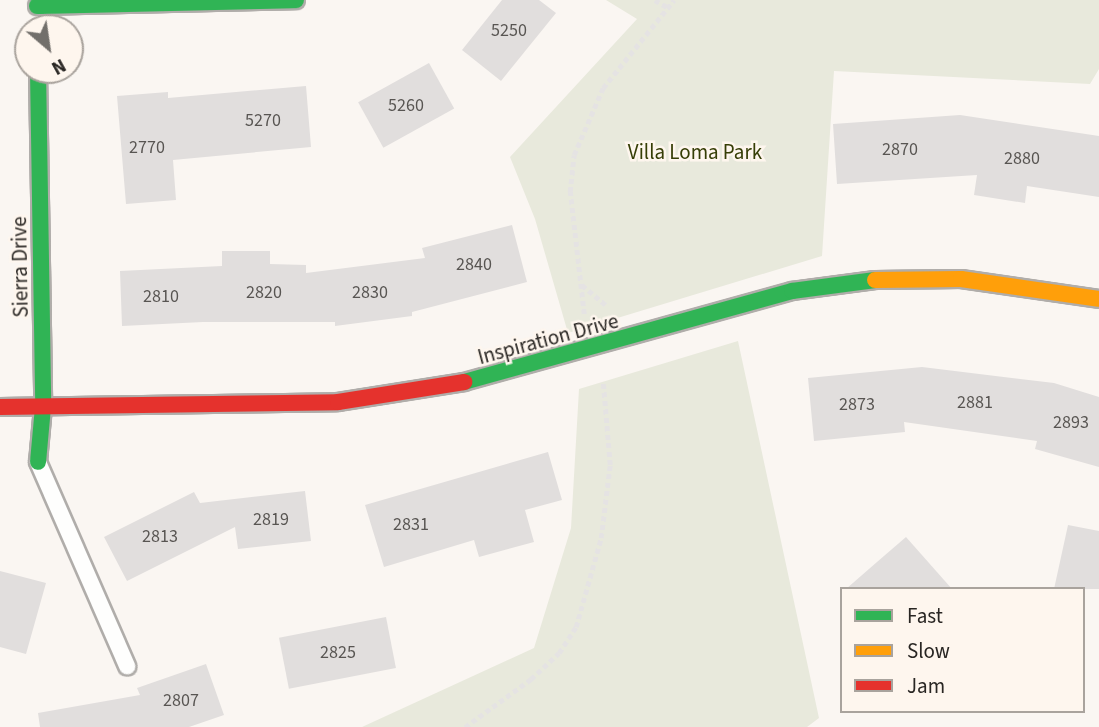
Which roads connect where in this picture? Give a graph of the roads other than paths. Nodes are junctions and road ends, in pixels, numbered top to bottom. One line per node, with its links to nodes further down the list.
1 (296, 0): 2 (street)
2 (37, 6)
3 (38, 84): 6 (street, Sierra Drive)
4 (1099, 299): 6 (street, Inspiration Drive)
5 (0, 407): 6 (street, Inspiration Drive)
6 (43, 407): 7 (street, Sierra Drive)
7 (38, 462): 8 (lane)
8 (127, 667)

